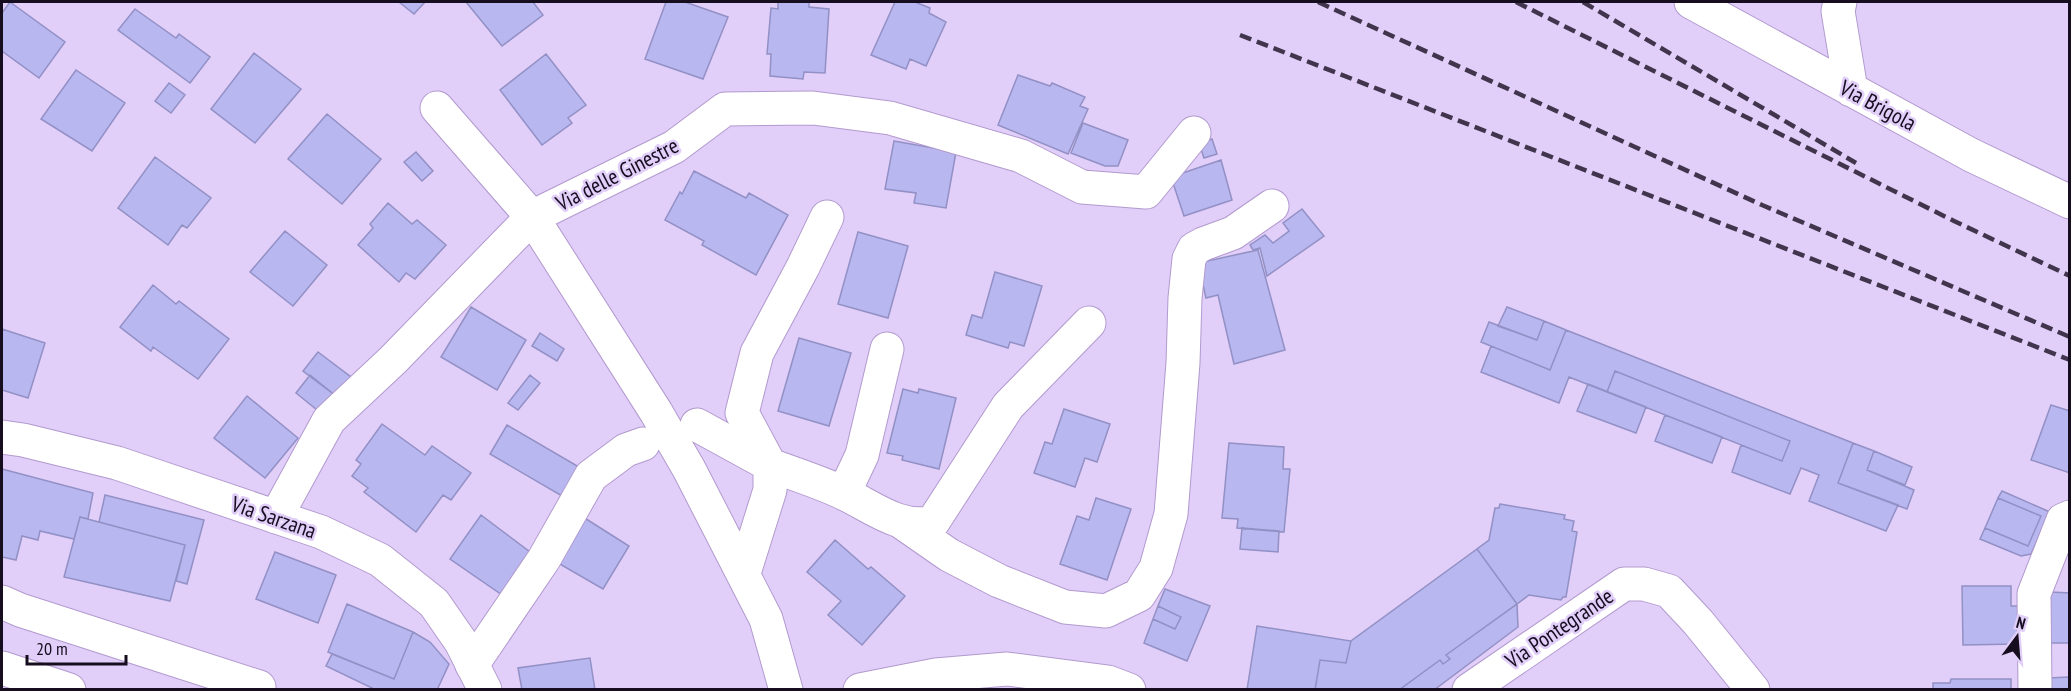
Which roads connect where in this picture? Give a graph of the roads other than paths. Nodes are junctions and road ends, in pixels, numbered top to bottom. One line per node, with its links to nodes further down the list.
1 (1690, 2): 3 (street, Via Brigola)
2 (1840, 2): 3 (street)
3 (1851, 90): 6 (street, Via Brigola)
4 (437, 108): 8 (street)
5 (1194, 133): 8 (street, Via delle Ginestre)
6 (2070, 202)
7 (1272, 206): 19 (street)
8 (532, 217): 17 (street, Via delle Ginestre); 20 (street)
9 (827, 217): 15 (street)
10 (1089, 323): 19 (street)
11 (887, 349): 16 (street)
12 (697, 425): 15 (street)
13 (2, 437): 17 (street, Via Sarzana)
14 (643, 444): 23 (street)
15 (770, 465): 16 (street); 20 (street)
16 (844, 493): 19 (street)
17 (276, 517): 23 (street, Via Sarzana)
18 (2070, 517): 31 (street)
19 (900, 521)
20 (744, 573): 26 (street)
21 (2, 602): 25 (street)
22 (2, 668): 24 (street)
23 (479, 677)
24 (69, 690)
25 (258, 690)
26 (786, 690)
27 (860, 690): 28 (street)
28 (1128, 690)
29 (1469, 690): 30 (street, Via Pontegrande)
30 (1753, 690)
31 (2035, 690)

